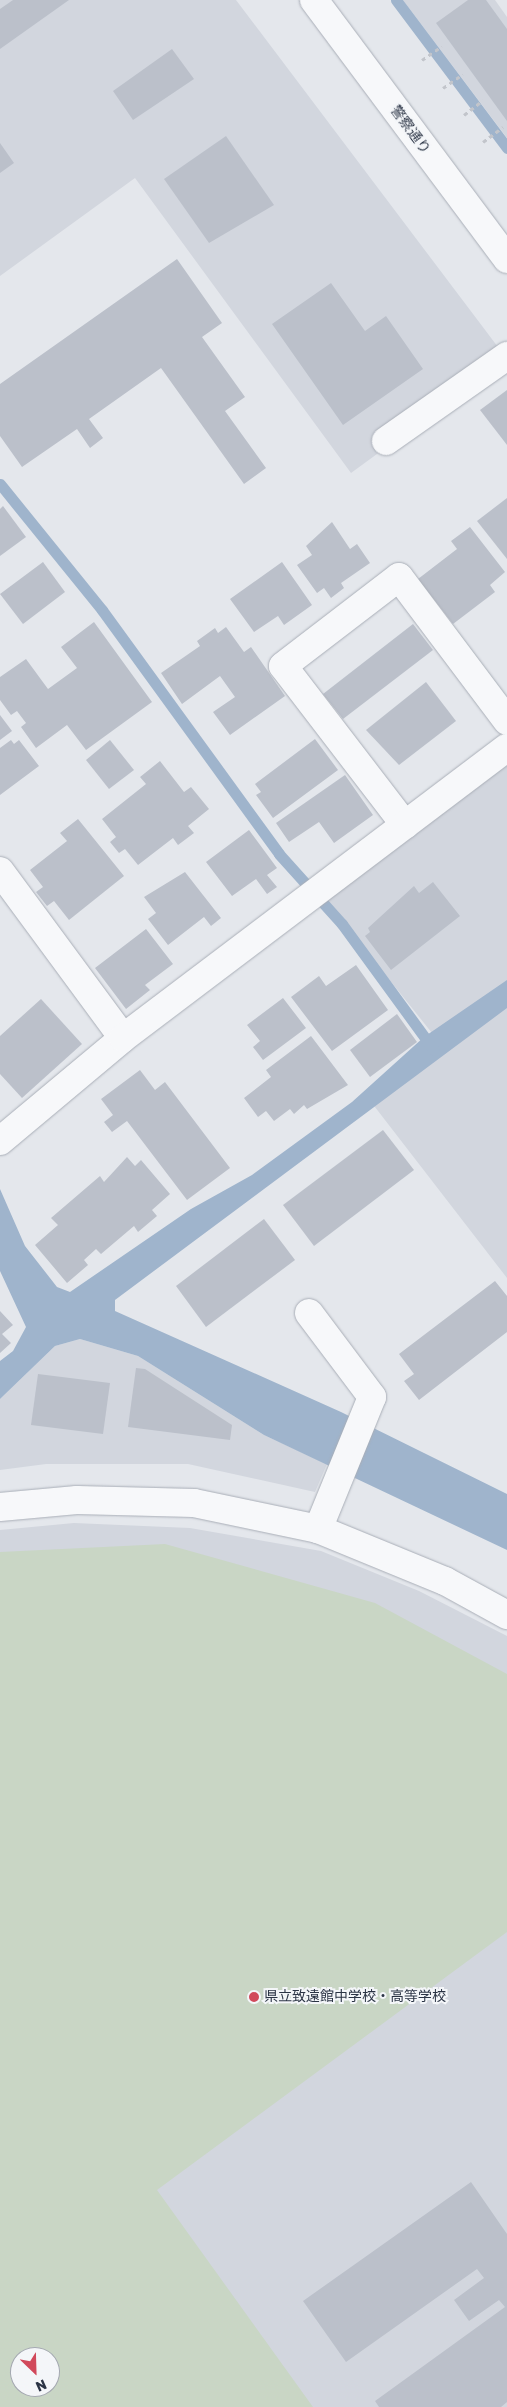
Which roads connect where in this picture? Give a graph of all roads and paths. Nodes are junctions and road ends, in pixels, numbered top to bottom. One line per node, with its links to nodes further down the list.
1 (314, 0): 10 (street, 警察通り)
2 (442, 46): 3 (path)
3 (422, 60)
4 (463, 74): 5 (path)
5 (443, 88)
6 (483, 100): 7 (path)
7 (464, 115)
8 (503, 127): 9 (path)
9 (483, 142)
10 (507, 259)
11 (507, 356): 12 (street)
12 (386, 441)
13 (507, 721): 15 (street)
14 (507, 748): 15 (street)
15 (405, 825): 17 (street)
16 (0, 870): 17 (street)
17 (123, 1038): 18 (street)
18 (0, 1141)
19 (309, 1313): 21 (street)
20 (0, 1507): 21 (street)
21 (318, 1529): 22 (street)
22 (507, 1616)

